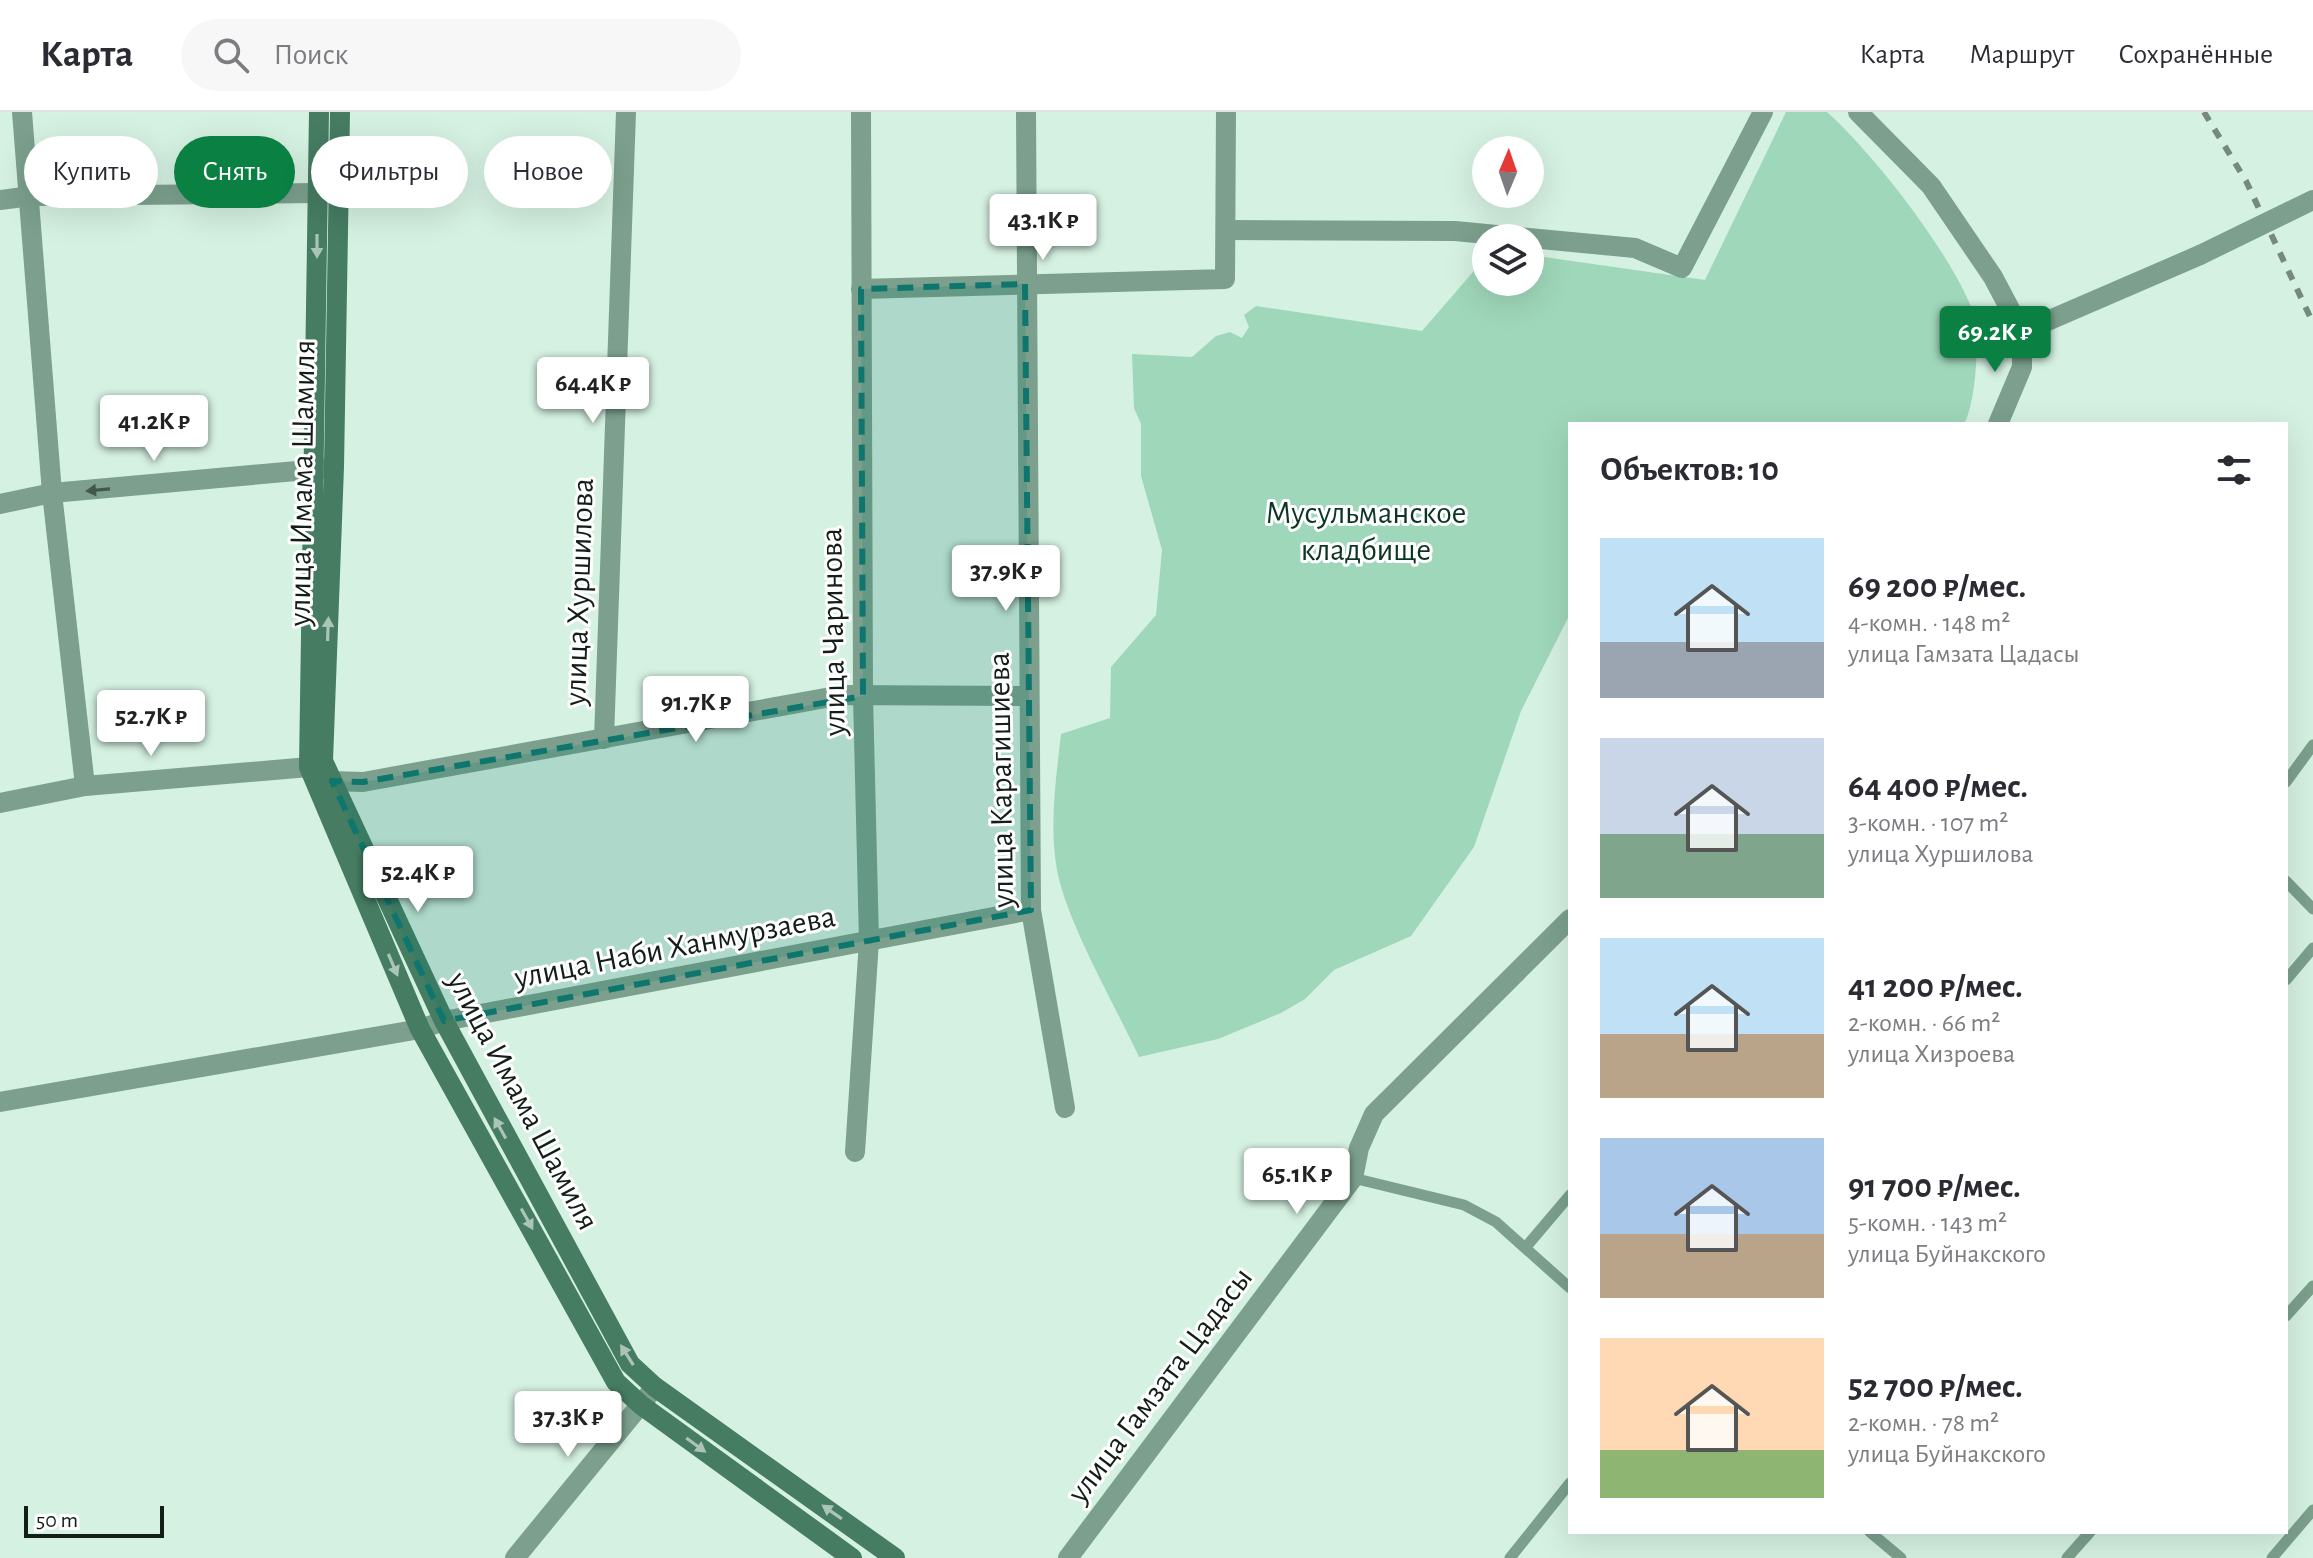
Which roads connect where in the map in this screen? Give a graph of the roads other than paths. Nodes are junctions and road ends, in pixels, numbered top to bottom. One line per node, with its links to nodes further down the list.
1 (22, 112): 10 (street)
2 (319, 112): 11 (main road, улица Имама Шамиля)
3 (340, 112): 24 (main road, улица Имама Шамиля)
4 (626, 112): 29 (street, улица Хуршилова)
5 (861, 112): 21 (street, улица Чаринова)
6 (1026, 112): 20 (street, улица Карагишиева)
7 (1226, 112): 19 (street)
8 (1763, 112): 19 (street)
9 (1858, 112): 22 (street)
10 (25, 136)
11 (318, 136)
12 (311, 193): 13 (street)
13 (158, 195)
14 (24, 197): 15 (street)
15 (0, 200)
16 (2313, 200): 22 (street, bridge)
17 (32, 208): 25 (street)
18 (317, 208): 24 (main road, улица Имама Шамиля, one-way to 24)
19 (1227, 230): 20 (street)
20 (1025, 284): 21 (street); 28 (street, улица Карагишиева)
21 (861, 289): 27 (street, улица Чаринова)
22 (2022, 332): 23 (street)
23 (1999, 422)
24 (324, 469): 25 (street, one-way to 25); 31 (main road, улица Имама Шамиля); 33 (main road, улица Имама Шамиля, one-way to 24)
25 (52, 493): 26 (street); 34 (street)
26 (0, 504)
27 (863, 696): 28 (street); 29 (street); 40 (street, улица Чаринова)
28 (1029, 696): 38 (street, улица Карагишиева)
29 (604, 739): 33 (street)
30 (2313, 745): 32 (lane)
31 (309, 767): 34 (street); 44 (main road, улица Имама Шамиля, one-way to 44)
32 (2288, 779)
33 (332, 781): 43 (main road, улица Имама Шамиля)
34 (85, 786): 35 (street)
35 (0, 803)
36 (2288, 883): 37 (lane)
37 (2313, 909)
38 (1031, 910): 40 (street, улица Наби Ханмурзаева); 46 (street, улица Карагишиева)
39 (1568, 921): 48 (street, улица Гамзата Цадасы)
40 (869, 941): 43 (street, улица Наби Ханмурзаева); 47 (street, улица Чаринова)
41 (2313, 948): 42 (lane)
42 (2288, 978)
43 (444, 1021): 44 (street, улица Наби Ханмурзаева); 54 (main road, улица Имама Шамиля, one-way to 43)
44 (420, 1029): 45 (street, улица Наби Ханмурзаева); 55 (main road, улица Имама Шамиля, one-way to 55)
45 (0, 1102)
46 (1065, 1108)
47 (855, 1152)
48 (1353, 1178): 50 (lane); 63 (street, улица Гамзата Цадасы)
49 (1568, 1197): 50 (lane)
50 (1526, 1247): 51 (lane)
51 (1568, 1286)
52 (2313, 1286): 53 (lane)
53 (2288, 1314)
54 (655, 1387): 55 (street); 62 (main road, улица Имама Шамиля, one-way to 54)
55 (641, 1405): 60 (street); 61 (main road, улица Имама Шамиля, one-way to 61)
56 (1568, 1486): 64 (lane)
57 (2313, 1510): 67 (lane)
58 (1872, 1534): 65 (lane)
59 (2088, 1534): 66 (lane)
60 (515, 1558)
61 (852, 1558)
62 (895, 1558)
63 (1068, 1558)
64 (1510, 1558)
65 (1901, 1558)
66 (2067, 1558)
67 (2272, 1558)

